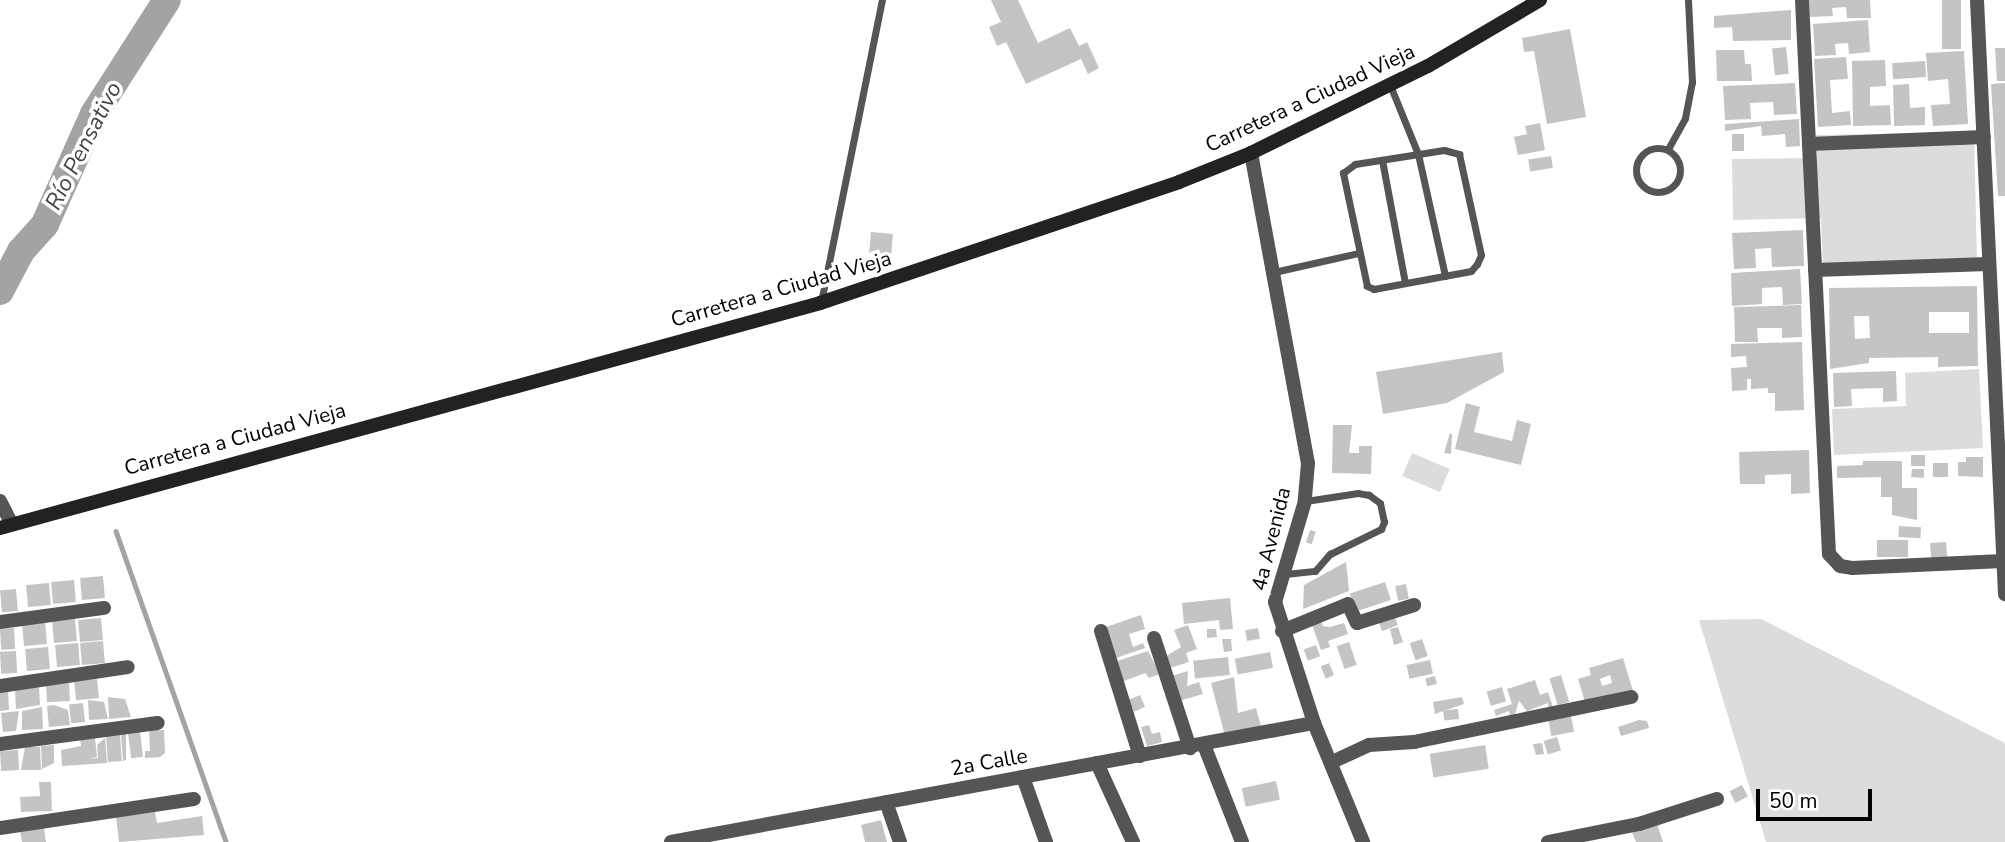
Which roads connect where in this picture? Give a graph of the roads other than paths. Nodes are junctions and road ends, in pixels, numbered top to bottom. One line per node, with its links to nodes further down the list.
1 (882, 0): 19 (lane)
2 (1540, 0): 6 (main road, Carretera a Ciudad Vieja)
3 (1688, 0): 9 (lane)
4 (1802, 0): 8 (street)
5 (1978, 0): 7 (street)
6 (1390, 85): 10 (main road, Carretera a Ciudad Vieja); 11 (lane)
7 (1984, 137): 8 (street); 14 (street)
8 (1809, 144): 15 (street)
9 (1668, 149): 9 (lane)
10 (1251, 153): 16 (street, 4a Avenida); 19 (main road, Carretera a Ciudad Vieja)
11 (1418, 154): 12 (lane); 17 (lane); 17 (lane)
12 (1382, 160): 13 (lane); 18 (lane)
13 (1358, 253): 16 (lane); 18 (lane)
14 (1988, 264): 15 (street); 23 (street)
15 (1815, 270): 23 (street)
16 (1274, 272): 21 (street, 4a Avenida)
17 (1445, 276): 18 (lane)
18 (1405, 283)
19 (820, 303): 22 (main road, Carretera a Ciudad Vieja)
20 (0, 501): 22 (street)
21 (1305, 501): 24 (street, 4a Avenida); 24 (lane)
22 (5, 525)
23 (2003, 561): 25 (street)
24 (1281, 575): 30 (street, 4a Avenida)
25 (2005, 594)
26 (1414, 605): 30 (street)
27 (104, 608): 28 (street)
28 (0, 622)
29 (1101, 631): 39 (street)
30 (1282, 631): 36 (street, 4a Avenida)
31 (1154, 638): 38 (street)
32 (128, 667): 33 (street)
33 (0, 686)
34 (1631, 697): 40 (street)
35 (158, 723): 37 (street)
36 (1314, 723): 38 (street, 2a Calle); 40 (street, 4a Avenida)
37 (0, 744)
38 (1197, 746): 39 (street, 2a Calle); 51 (street)
39 (1140, 756): 41 (street, 2a Calle)
40 (1332, 762): 52 (street, 4a Avenida)
41 (1097, 763): 42 (street, 2a Calle); 50 (street)
42 (1023, 777): 45 (street, 2a Calle); 49 (street)
43 (194, 799): 46 (street)
44 (1717, 799): 53 (street)
45 (886, 802): 47 (street, 2a Calle); 48 (street)
46 (0, 828)
47 (675, 842)
48 (900, 842)
49 (1046, 842)
50 (1133, 842)
51 (1242, 842)
52 (1363, 842)
53 (1548, 842)

